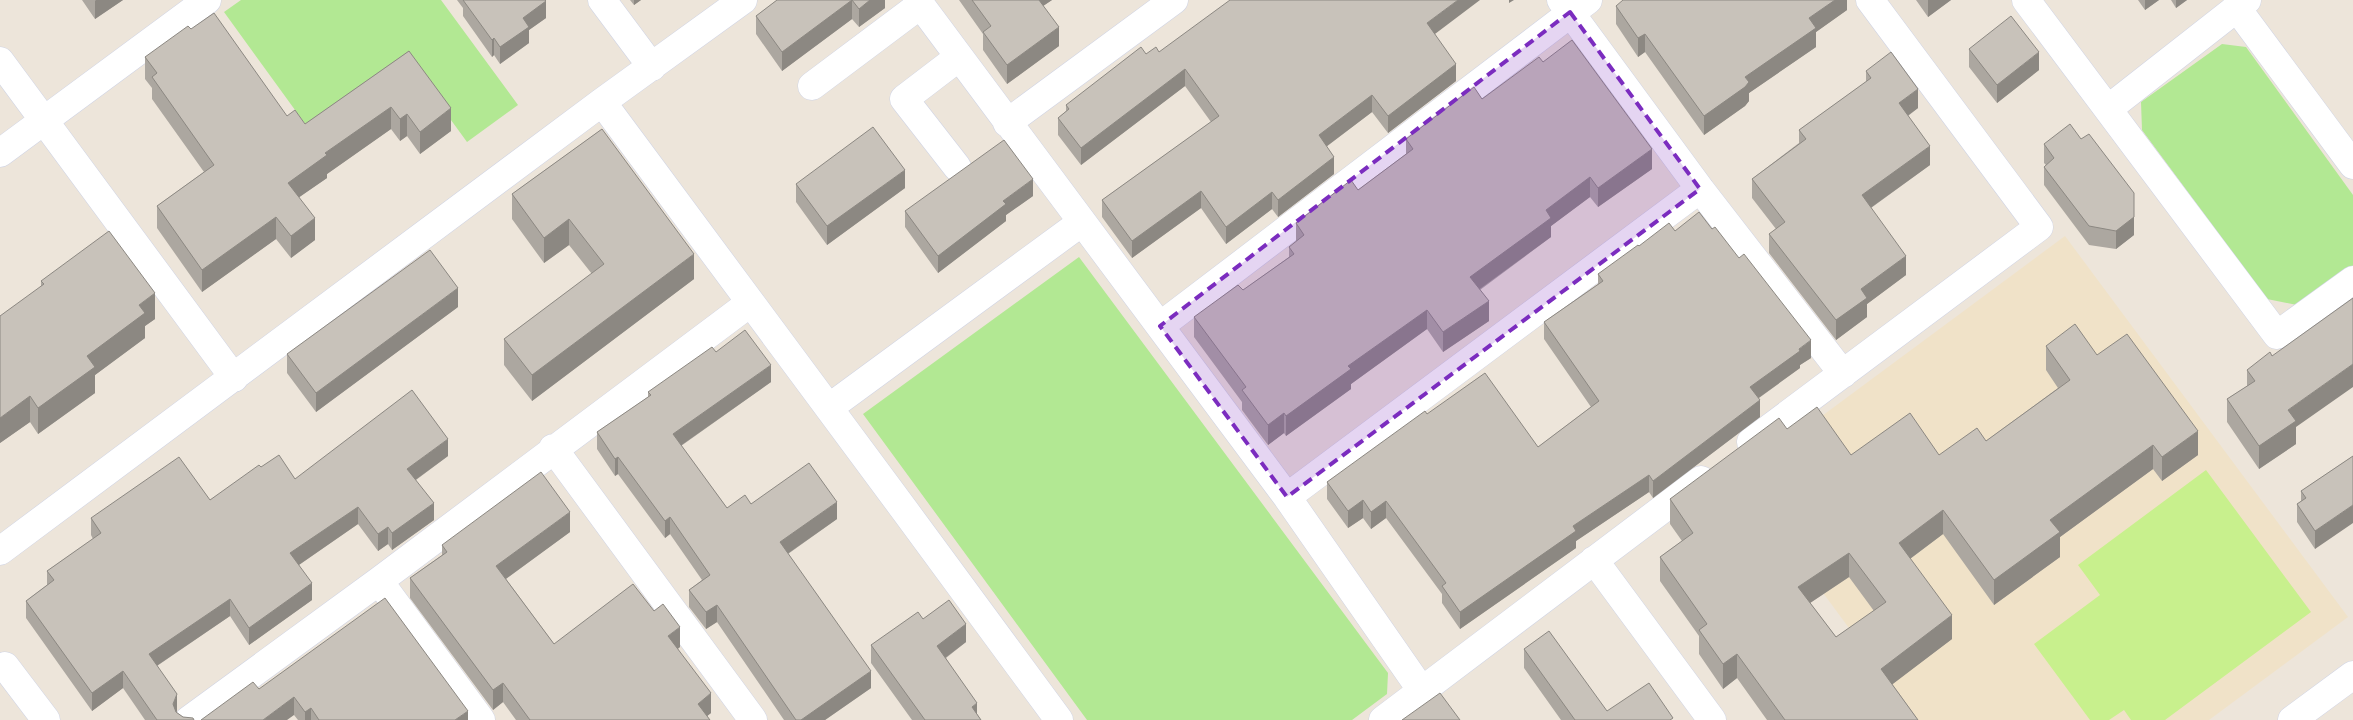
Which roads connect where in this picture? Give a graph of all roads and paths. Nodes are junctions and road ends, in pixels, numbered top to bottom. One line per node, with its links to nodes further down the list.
1 (602, 0): 12 (street)
2 (743, 0): 12 (street)
3 (1174, 0): 17 (street)
4 (1870, 0): 26 (street)
5 (2026, 0): 15 (street)
6 (918, 2): 10 (street); 13 (street)
7 (193, 4): 16 (street)
8 (1573, 4): 21 (street); 25 (street)
9 (2242, 4): 15 (street); 19 (street)
10 (959, 56): 17 (street); 20 (street)
11 (0, 61): 16 (street)
12 (652, 67): 14 (street)
13 (812, 86)
14 (602, 102): 24 (street); 27 (street)
15 (2108, 109): 23 (street)
16 (45, 120): 18 (street); 27 (street)
17 (1007, 123): 22 (street)
18 (0, 153)
19 (2353, 165)
20 (956, 167)
21 (1700, 189): 26 (street); 30 (street)
22 (1082, 222): 25 (street); 28 (street)
23 (2353, 280)
24 (750, 303): 28 (street); 29 (street)
25 (1160, 326): 30 (street)
26 (1843, 374): 32 (street)
27 (234, 378): 31 (street)
28 (830, 407): 41 (street)
29 (554, 448): 33 (street); 40 (street)
30 (1287, 497): 36 (street)
31 (0, 551)
32 (1594, 560): 36 (street); 43 (street)
33 (380, 581): 38 (street); 39 (street)
34 (5, 666): 37 (street)
35 (2353, 675): 44 (street)
36 (1422, 691): 42 (street)
37 (46, 720)
38 (189, 720)
39 (481, 720)
40 (753, 720)
41 (1059, 720)
42 (1383, 720)
43 (1712, 720)
44 (2292, 720)

